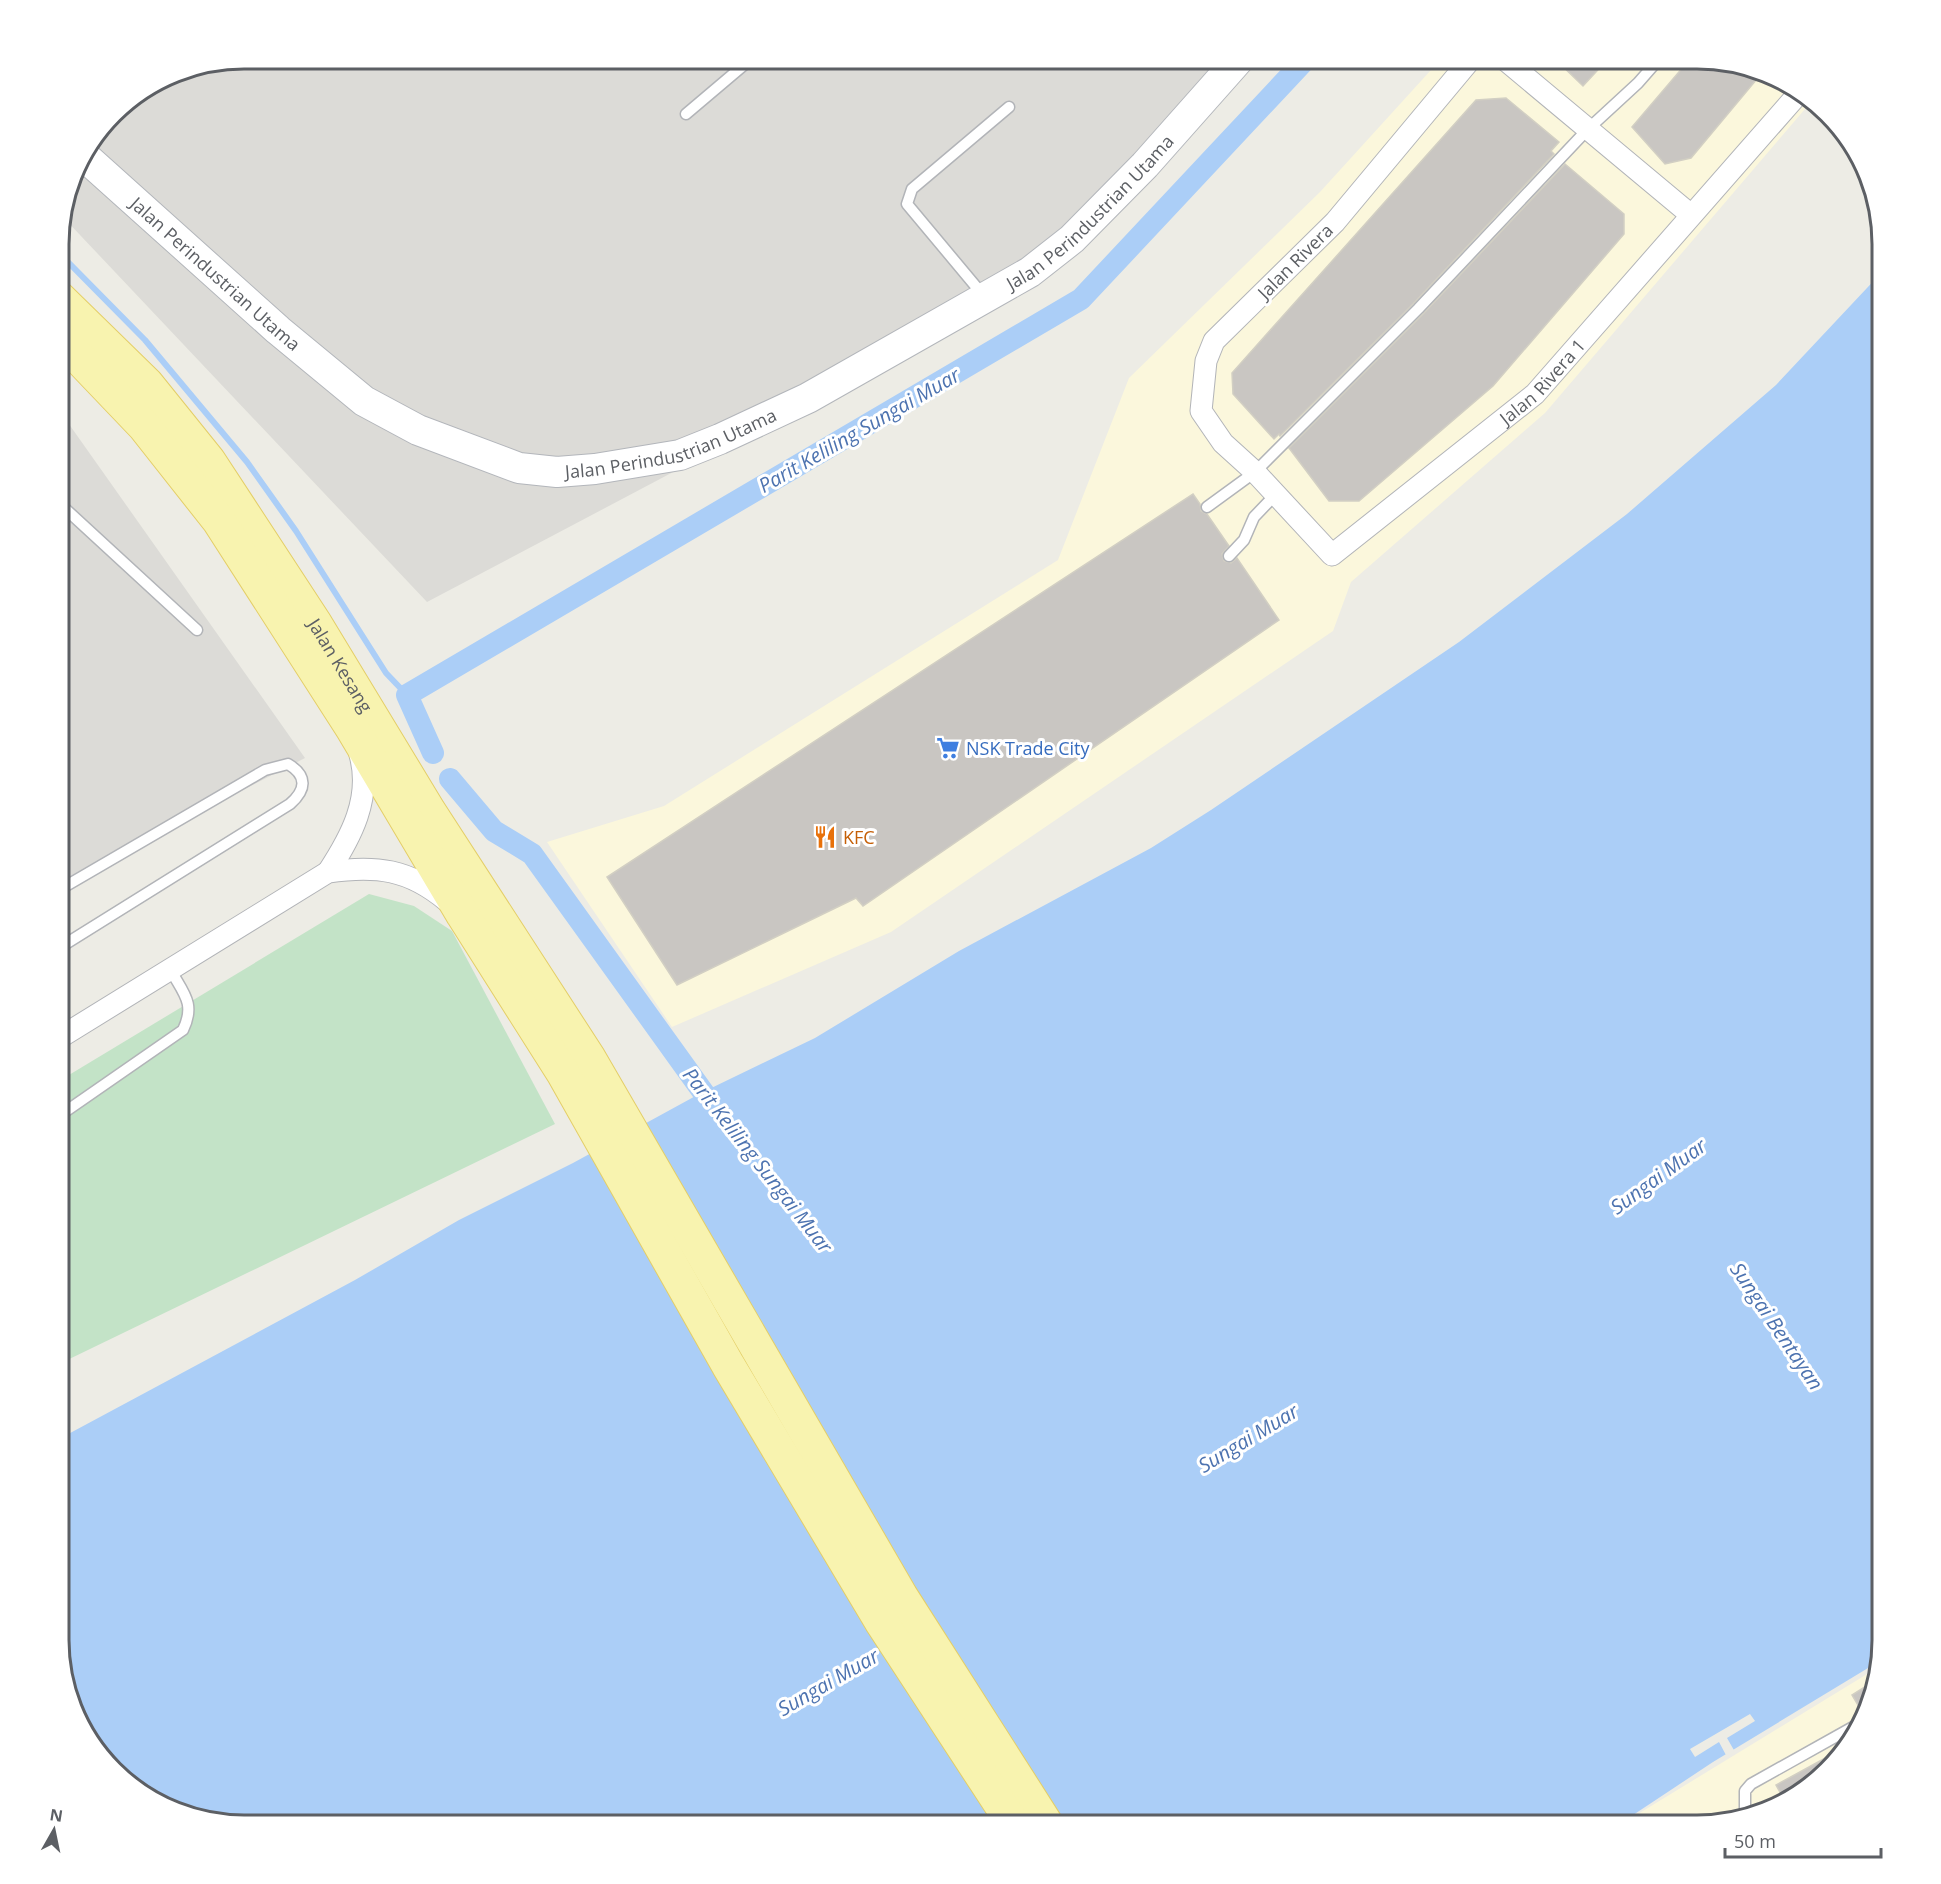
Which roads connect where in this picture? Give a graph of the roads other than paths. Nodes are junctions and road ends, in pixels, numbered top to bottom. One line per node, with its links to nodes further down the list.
1 (739, 69): 8 (lane)
2 (1230, 69): 12 (street, Jalan Perindustrian Utama)
3 (1463, 69): 15 (street, Jalan Rivera)
4 (1516, 69): 9 (street)
5 (1651, 69): 9 (lane)
6 (1794, 98): 11 (street, Jalan Rivera 1)
7 (1009, 107): 12 (lane)
8 (686, 114)
9 (1587, 130): 11 (street); 15 (lane)
10 (90, 161): 12 (street, Jalan Perindustrian Utama)
11 (1691, 215): 16 (street, Jalan Rivera 1)
12 (985, 297)
13 (69, 308): 28 (main road, Jalan Kesang)
14 (69, 347): 21 (main road, Jalan Kesang)
15 (1256, 472): 16 (street, Jalan Rivera 1); 17 (lane)
16 (1276, 494): 19 (lane)
17 (1207, 507)
18 (69, 512): 20 (lane)
19 (1229, 556)
20 (197, 630)
21 (352, 728): 22 (street); 24 (main road, Jalan Kesang)
22 (328, 872): 24 (street); 26 (street)
23 (69, 884): 25 (lane)
24 (463, 915): 28 (main road, Jalan Kesang)
25 (69, 942)
26 (170, 969): 27 (street); 29 (lane)
27 (69, 1032)
28 (576, 1065): 32 (main road); 33 (main road)
29 (69, 1109)
30 (1847, 1730): 31 (lane)
31 (1745, 1808)
32 (1007, 1815)
33 (1040, 1815)

